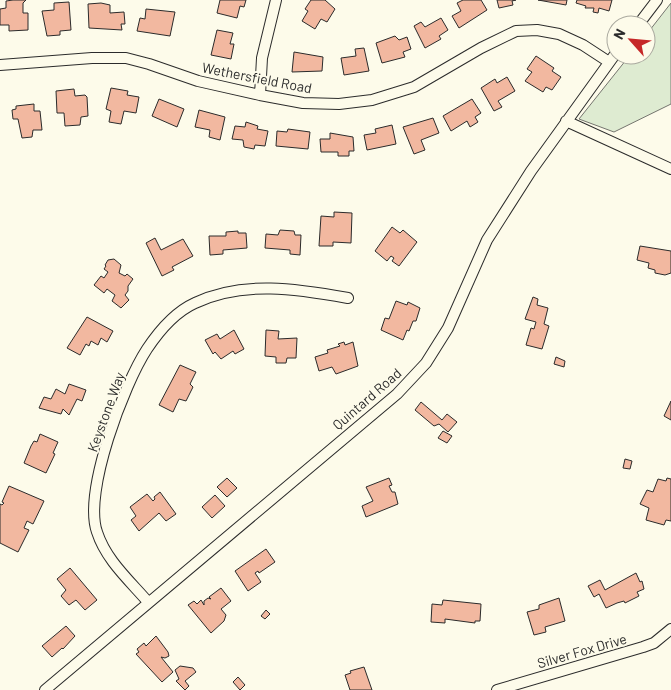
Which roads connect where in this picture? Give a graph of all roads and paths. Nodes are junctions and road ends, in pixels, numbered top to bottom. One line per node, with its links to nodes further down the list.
1 (276, 0): 7 (street)
2 (658, 0): 3 (street)
3 (646, 15)
4 (606, 60): 7 (street, Wethersfield Road)
5 (607, 65): 8 (street, Quintard Road)
6 (0, 66): 7 (street, Wethersfield Road)
7 (260, 94)
8 (566, 122): 9 (street); 11 (street, Quintard Road)
9 (671, 169)
10 (348, 298): 11 (street, Keystone Way)
11 (148, 602): 13 (street, Quintard Road)
12 (671, 629): 14 (street, Silver Fox Drive)
13 (45, 690)
14 (497, 690)

